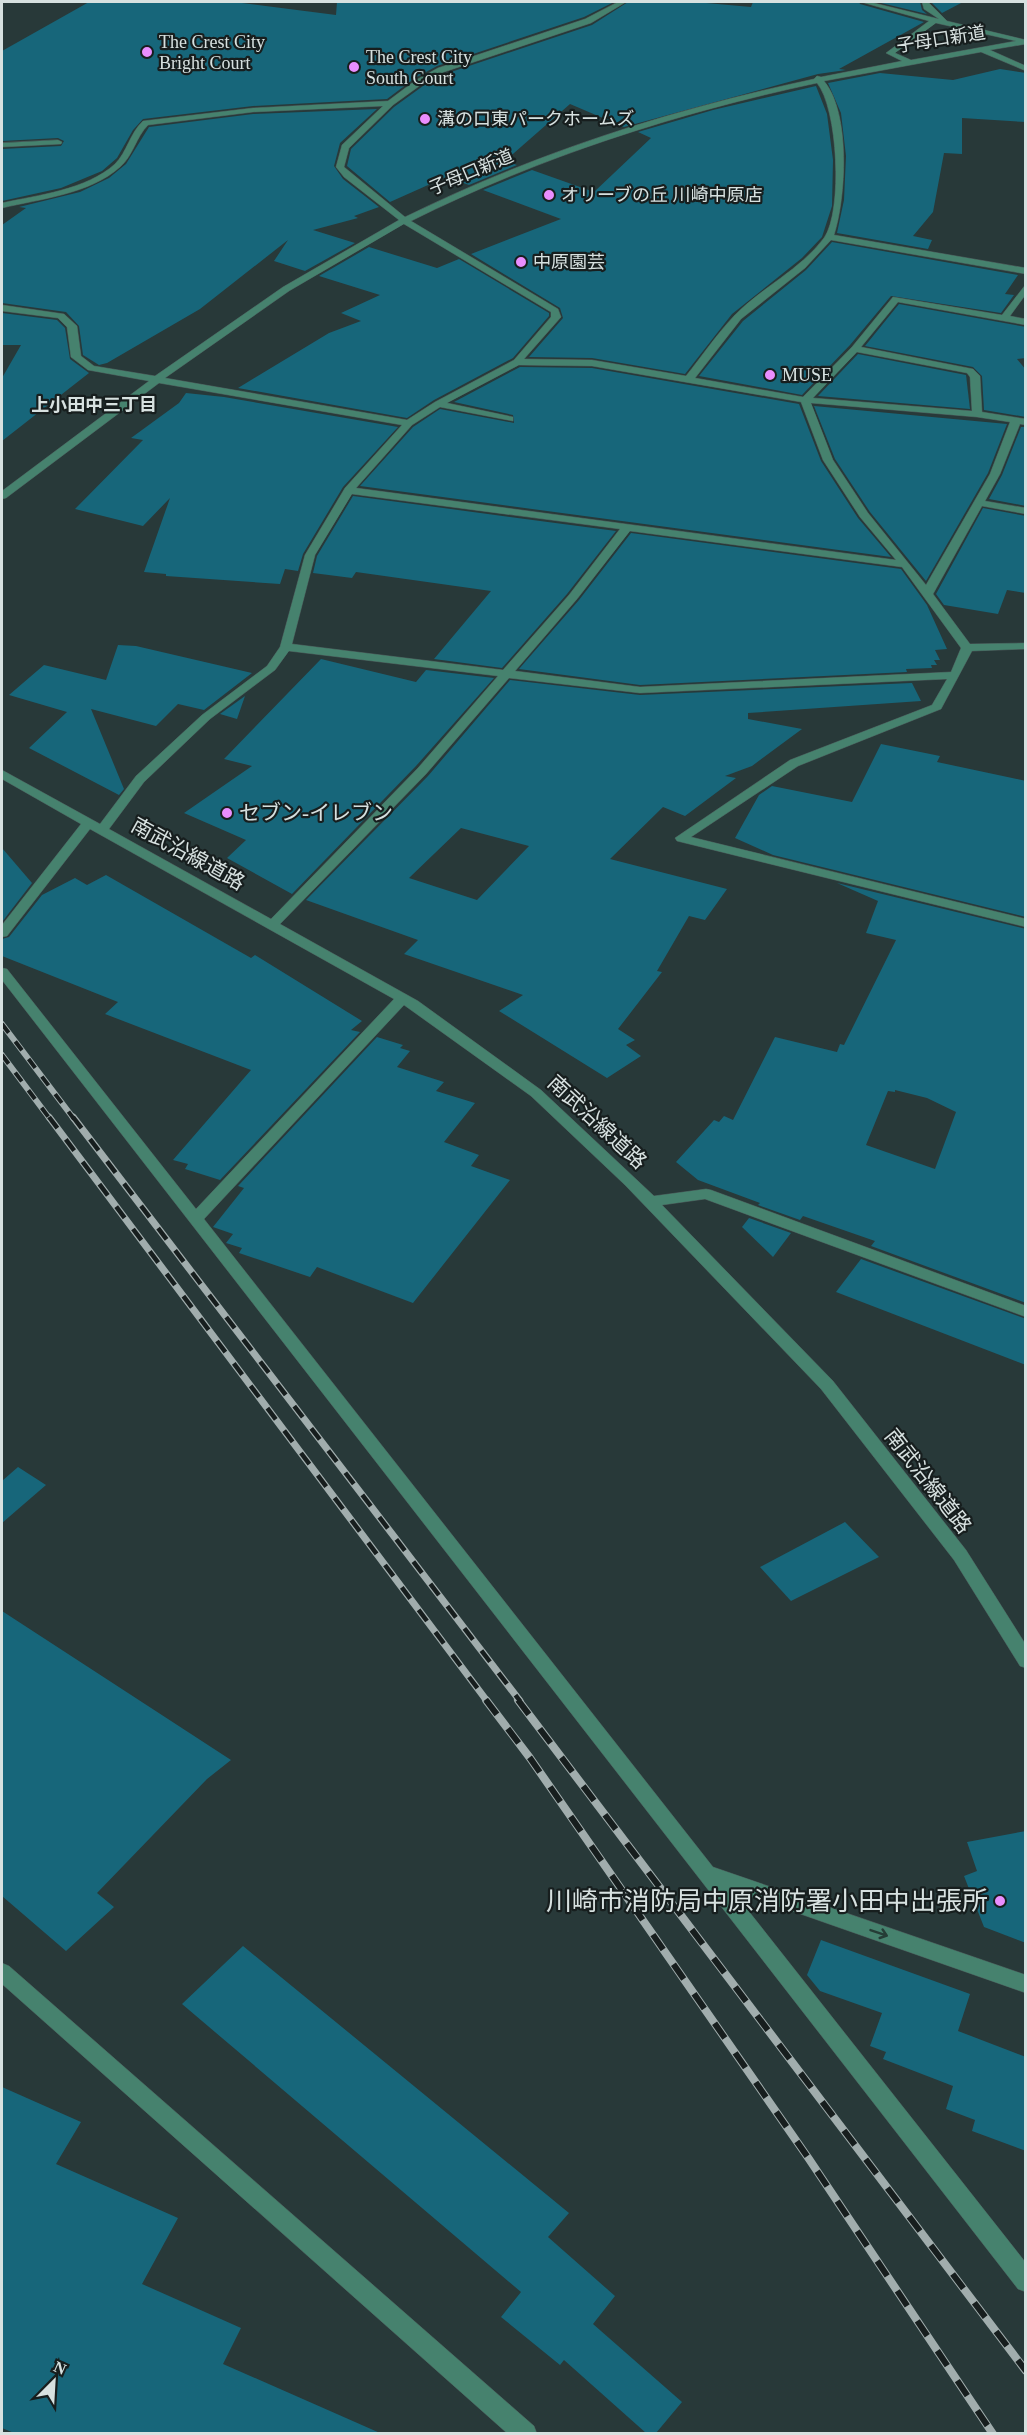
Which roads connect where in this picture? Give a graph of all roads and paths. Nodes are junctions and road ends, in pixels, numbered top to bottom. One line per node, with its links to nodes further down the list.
1 (622, 2): 11 (street)
2 (864, 2): 4 (street)
3 (925, 2): 5 (street)
4 (934, 21): 5 (street); 8 (street)
5 (949, 24): 6 (street)
6 (1026, 42): 7 (street, 子母口新道)
7 (981, 49): 8 (street, 子母口新道); 9 (street)
8 (908, 61): 10 (street, 子母口新道)
9 (1026, 69)
10 (817, 78): 15 (street, 子母口新道); 16 (street)
11 (390, 103): 14 (street); 15 (street)
12 (58, 142): 13 (street)
13 (2, 145)
14 (2, 205)
15 (404, 220): 23 (street); 25 (street, 子母口新道)
16 (829, 237): 17 (street); 24 (street)
17 (1026, 271)
18 (1026, 287): 20 (street)
19 (2, 308): 25 (street)
20 (1004, 318): 21 (street); 22 (street)
21 (1026, 322)
22 (855, 349): 26 (street); 28 (street)
23 (517, 362): 24 (street); 27 (street)
24 (689, 379): 26 (street)
25 (156, 381): 31 (street); 33 (street, 子母口新道)
26 (805, 400): 28 (street); 37 (street)
27 (438, 404): 29 (street); 31 (street)
28 (977, 414): 30 (street)
29 (510, 419)
30 (1021, 421): 34 (street)
31 (409, 423): 32 (street)
32 (349, 490): 36 (street); 40 (street)
33 (2, 496)
34 (980, 503): 35 (street); 38 (street)
35 (1026, 511)
36 (627, 527): 37 (street); 42 (street)
37 (905, 564): 38 (street)
38 (927, 594): 41 (street)
39 (1026, 646): 41 (street)
40 (286, 647): 42 (street); 45 (street)
41 (967, 648): 43 (street)
42 (509, 673): 43 (street); 47 (street)
43 (955, 675): 46 (street)
44 (2, 774): 45 (street, 南武沿線道路)
45 (95, 826): 47 (street, 南武沿線道路); 48 (street)
46 (1026, 923)
47 (272, 925): 50 (street, 南武沿線道路)
48 (2, 933)
49 (2, 972): 52 (street)
50 (403, 998): 51 (street, 南武沿線道路); 52 (street)
51 (650, 1202): 53 (street); 54 (street, 南武沿線道路)
52 (195, 1219): 55 (street)
53 (1026, 1312)
54 (1026, 1661)
55 (705, 1872): 57 (street, one-way to 57); 58 (street)
56 (2, 1972): 59 (street)
57 (1026, 1984)
58 (1026, 2281)
59 (526, 2433)

